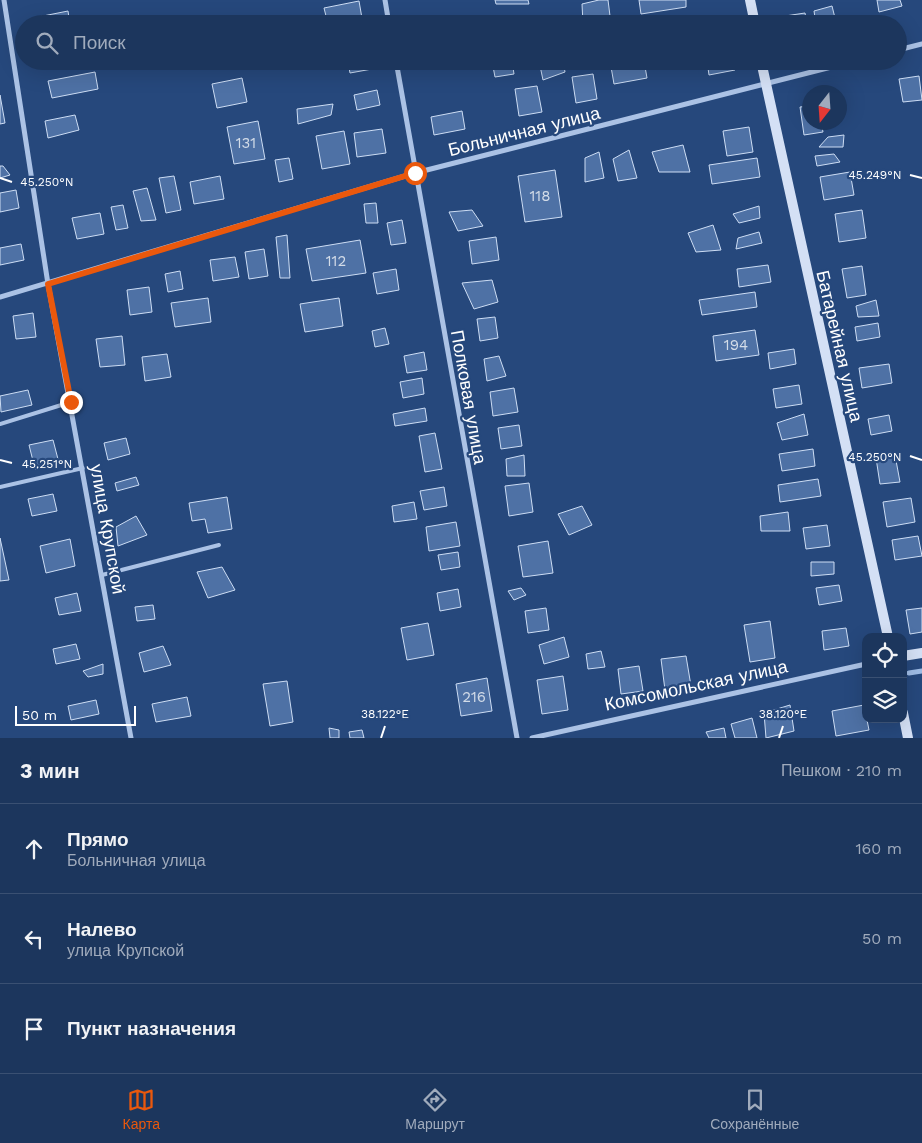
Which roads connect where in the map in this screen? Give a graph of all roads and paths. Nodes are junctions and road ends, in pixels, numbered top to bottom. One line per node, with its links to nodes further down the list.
1 (4, 0): 13 (street, улица Крупской)
2 (385, 0): 4 (street)
3 (750, 0): 5 (street)
4 (388, 15)
5 (753, 15)
6 (922, 44): 7 (street)
7 (907, 48)
8 (398, 70): 12 (street, Полковая улица)
9 (763, 70): 11 (street, Батарейная улица)
10 (820, 70): 11 (street, Больничная улица)
11 (765, 84): 12 (street, Больничная улица); 21 (street, Батарейная улица)
12 (415, 173): 13 (street, Больничная улица); 27 (street, Полковая улица)
13 (48, 284): 14 (street, Больничная улица); 15 (street, улица Крупской)
14 (0, 297)
15 (71, 402): 16 (lane); 17 (street, улица Крупской)
16 (0, 424)
17 (83, 468): 18 (lane); 20 (street, улица Крупской)
18 (0, 487)
19 (219, 545): 20 (lane)
20 (102, 575): 26 (street, улица Крупской)
21 (887, 633)
22 (922, 653): 23 (street)
23 (907, 655)
24 (862, 665): 28 (street, Комсомольская улица)
25 (905, 723): 29 (street)
26 (131, 738)
27 (517, 738)
28 (532, 738)
29 (908, 738)

